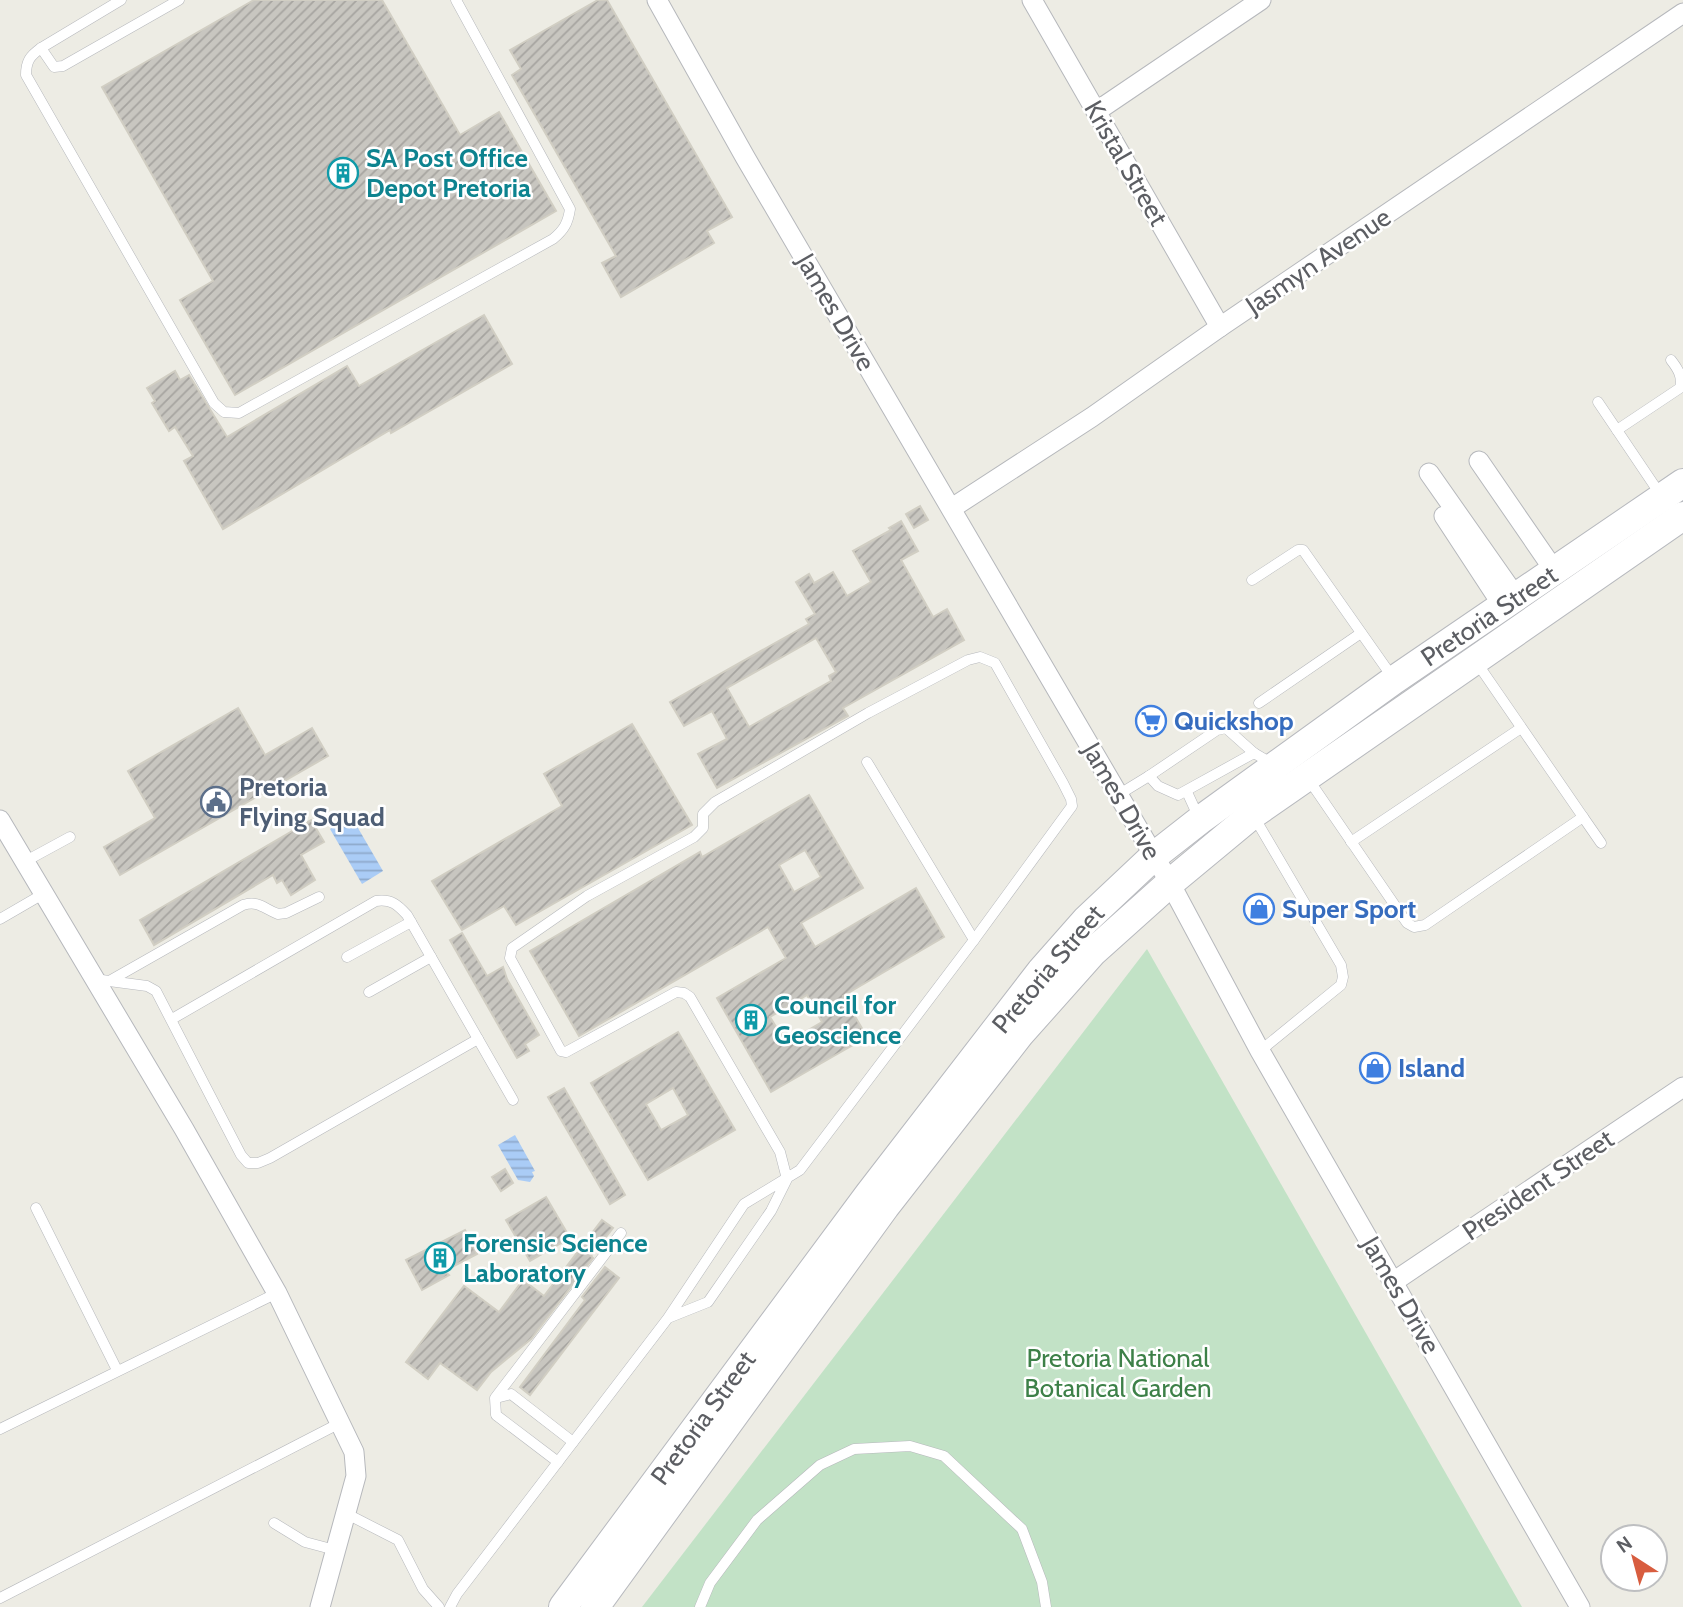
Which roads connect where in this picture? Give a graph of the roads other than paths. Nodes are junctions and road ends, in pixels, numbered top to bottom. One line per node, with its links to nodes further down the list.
1 (121, 0): 8 (lane)
2 (180, 0): 8 (lane)
3 (456, 0): 8 (lane)
4 (657, 0): 18 (street, James Drive)
5 (1032, 0): 9 (street, Kristal Street)
6 (1261, 0): 9 (street)
7 (1683, 13): 10 (street, Jasmyn Avenue)
8 (40, 48)
9 (1097, 111): 10 (street, Kristal Street)
10 (1220, 327): 18 (street, Jasmyn Avenue)
11 (1671, 360): 13 (lane)
12 (1598, 402): 13 (lane)
13 (1616, 430): 16 (lane)
14 (1479, 461): 20 (street)
15 (1429, 473): 22 (street)
16 (1672, 490): 20 (main road, Pretoria Street)
17 (1430, 494): 22 (street)
18 (952, 508): 33 (street, James Drive)
19 (1683, 516): 24 (main road, Pretoria Street)
20 (1554, 570): 22 (main road, Pretoria Street)
21 (1252, 580): 23 (lane)
22 (1509, 601): 25 (main road, Pretoria Street)
23 (1362, 633): 25 (lane); 26 (lane)
24 (1474, 660): 27 (lane); 31 (main road, Pretoria Street)
25 (1394, 680): 28 (main road, Pretoria Street)
26 (1259, 704)
27 (1521, 728): 35 (lane); 39 (lane)
28 (1264, 759): 30 (lane); 32 (lane); 37 (main road, Pretoria Street)
29 (867, 762): 48 (lane)
30 (1149, 776): 32 (lane); 33 (lane)
31 (1307, 777): 34 (main road, Pretoria Street); 39 (lane)
32 (1186, 792): 37 (lane)
33 (1118, 795): 41 (street, James Drive)
34 (1252, 815): 43 (main road, Pretoria Street); 55 (lane)
35 (1583, 817): 39 (lane); 40 (lane)
36 (0, 820): 42 (street)
37 (1199, 820): 41 (main road, Pretoria Street)
38 (70, 837): 42 (lane)
39 (1352, 842)
40 (1601, 843)
41 (1154, 856): 43 (street, James Drive); 77 (main road, Pretoria Street)
42 (24, 862): 44 (street)
43 (1170, 883): 55 (street, James Drive); 78 (main road, Pretoria Street)
44 (43, 894): 46 (lane); 51 (street)
45 (319, 897): 51 (lane)
46 (0, 919)
47 (411, 922): 49 (lane); 50 (lane); 53 (lane)
48 (974, 940): 58 (lane); 58 (lane)
49 (347, 957)
50 (431, 957): 52 (lane); 54 (lane)
51 (102, 980): 53 (lane); 62 (street)
52 (369, 992)
53 (172, 1019): 54 (lane)
54 (478, 1040): 57 (lane)
55 (1260, 1051): 61 (street, James Drive)
56 (1683, 1087): 61 (street, President Street)
57 (513, 1100)
58 (787, 1179): 63 (lane); 63 (lane)
59 (36, 1208): 64 (lane)
60 (621, 1233): 65 (lane)
61 (1393, 1282): 81 (street, James Drive)
62 (276, 1293): 64 (lane); 66 (street)
63 (668, 1318): 68 (lane)
64 (117, 1370): 67 (lane)
65 (495, 1398): 68 (lane); 69 (lane)
66 (340, 1423): 70 (street); 73 (lane)
67 (0, 1429)
68 (573, 1442): 69 (lane)
69 (558, 1462): 76 (lane)
70 (345, 1513): 72 (street); 75 (lane)
71 (274, 1523): 72 (lane)
72 (335, 1550): 74 (street)
73 (0, 1598)
74 (320, 1607)
75 (439, 1607)
76 (450, 1607)
77 (564, 1607)
78 (594, 1607)
79 (700, 1607): 80 (lane)
80 (1046, 1607)
81 (1580, 1607)

